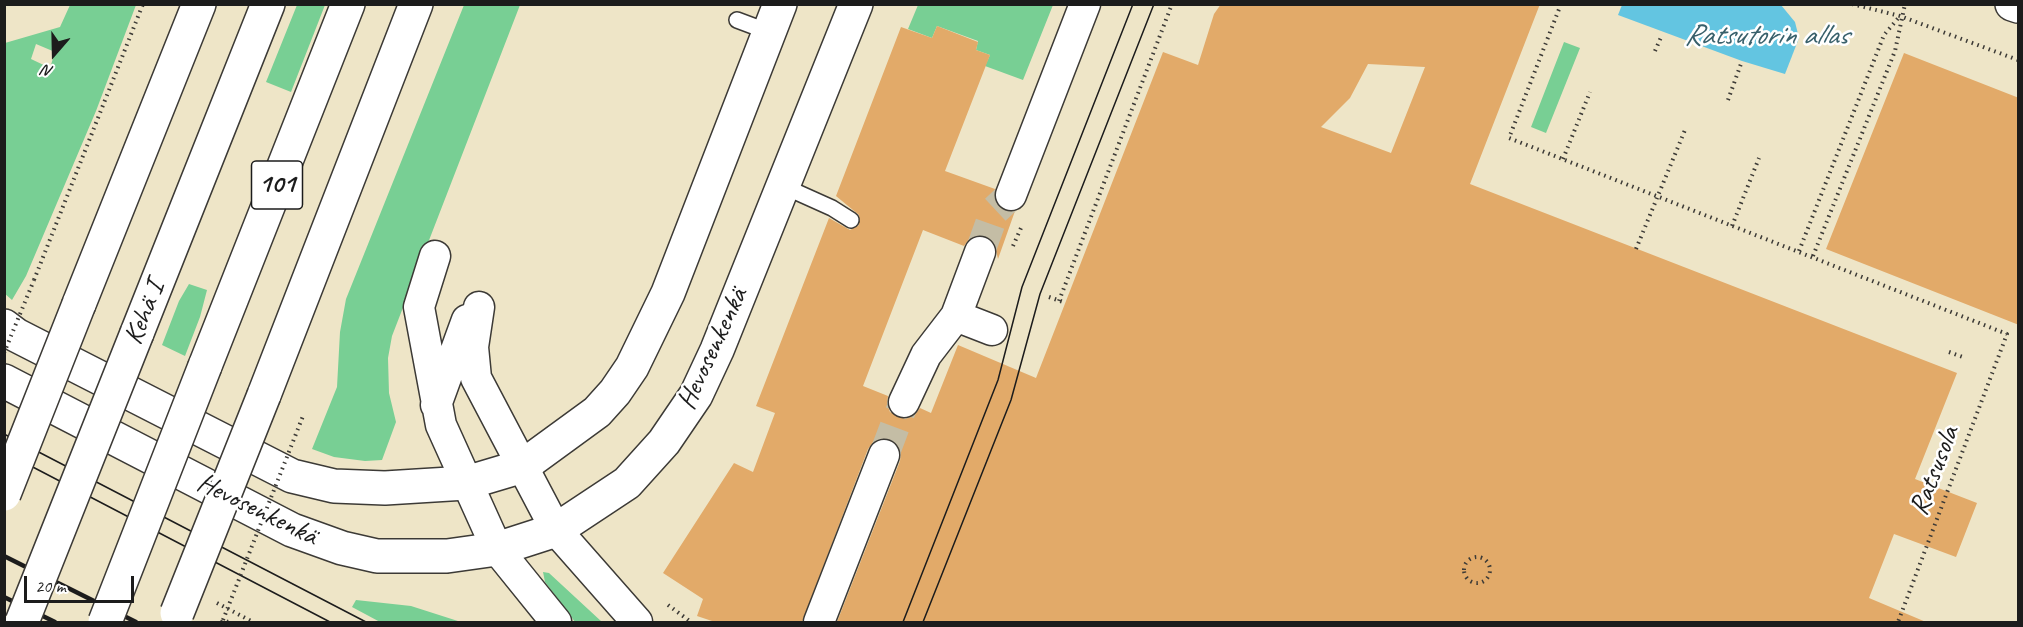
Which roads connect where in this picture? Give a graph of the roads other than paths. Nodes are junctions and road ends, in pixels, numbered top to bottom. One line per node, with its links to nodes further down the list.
1 (199, 4): 25 (main road, bridge)
2 (268, 4): 28 (main road, Kehä I / 101, bridge)
3 (348, 4): 29 (main road, 101, bridge)
4 (856, 4): 11 (main road, Hevosenkenkä)
5 (1085, 4): 12 (street)
6 (2012, 4): 8 (main road)
7 (416, 5): 30 (main road, bridge)
8 (2019, 6)
9 (775, 18): 10 (lane); 23 (main road, Hevosenkenkä)
10 (737, 20)
11 (783, 186): 13 (lane); 26 (main road, Hevosenkenkä)
12 (1011, 195)
13 (851, 220)
14 (980, 252): 16 (street)
15 (435, 256): 21 (street)
16 (956, 316): 18 (street); 20 (street)
17 (4, 326): 24 (main road, Hevosenkenkä)
18 (992, 330)
19 (4, 381): 27 (main road, Hevosenkenkä)
20 (904, 402)
21 (436, 405): 23 (street); 24 (street)
22 (884, 455): 33 (street)
23 (523, 466): 24 (main road, Hevosenkenkä); 26 (street)
24 (466, 483): 27 (street)
25 (4, 494)
26 (556, 530): 27 (main road, Hevosenkenkä); 32 (street)
27 (497, 549): 31 (street)
28 (22, 622)
29 (105, 622)
30 (174, 622)
31 (556, 622)
32 (637, 622)
33 (819, 622)

